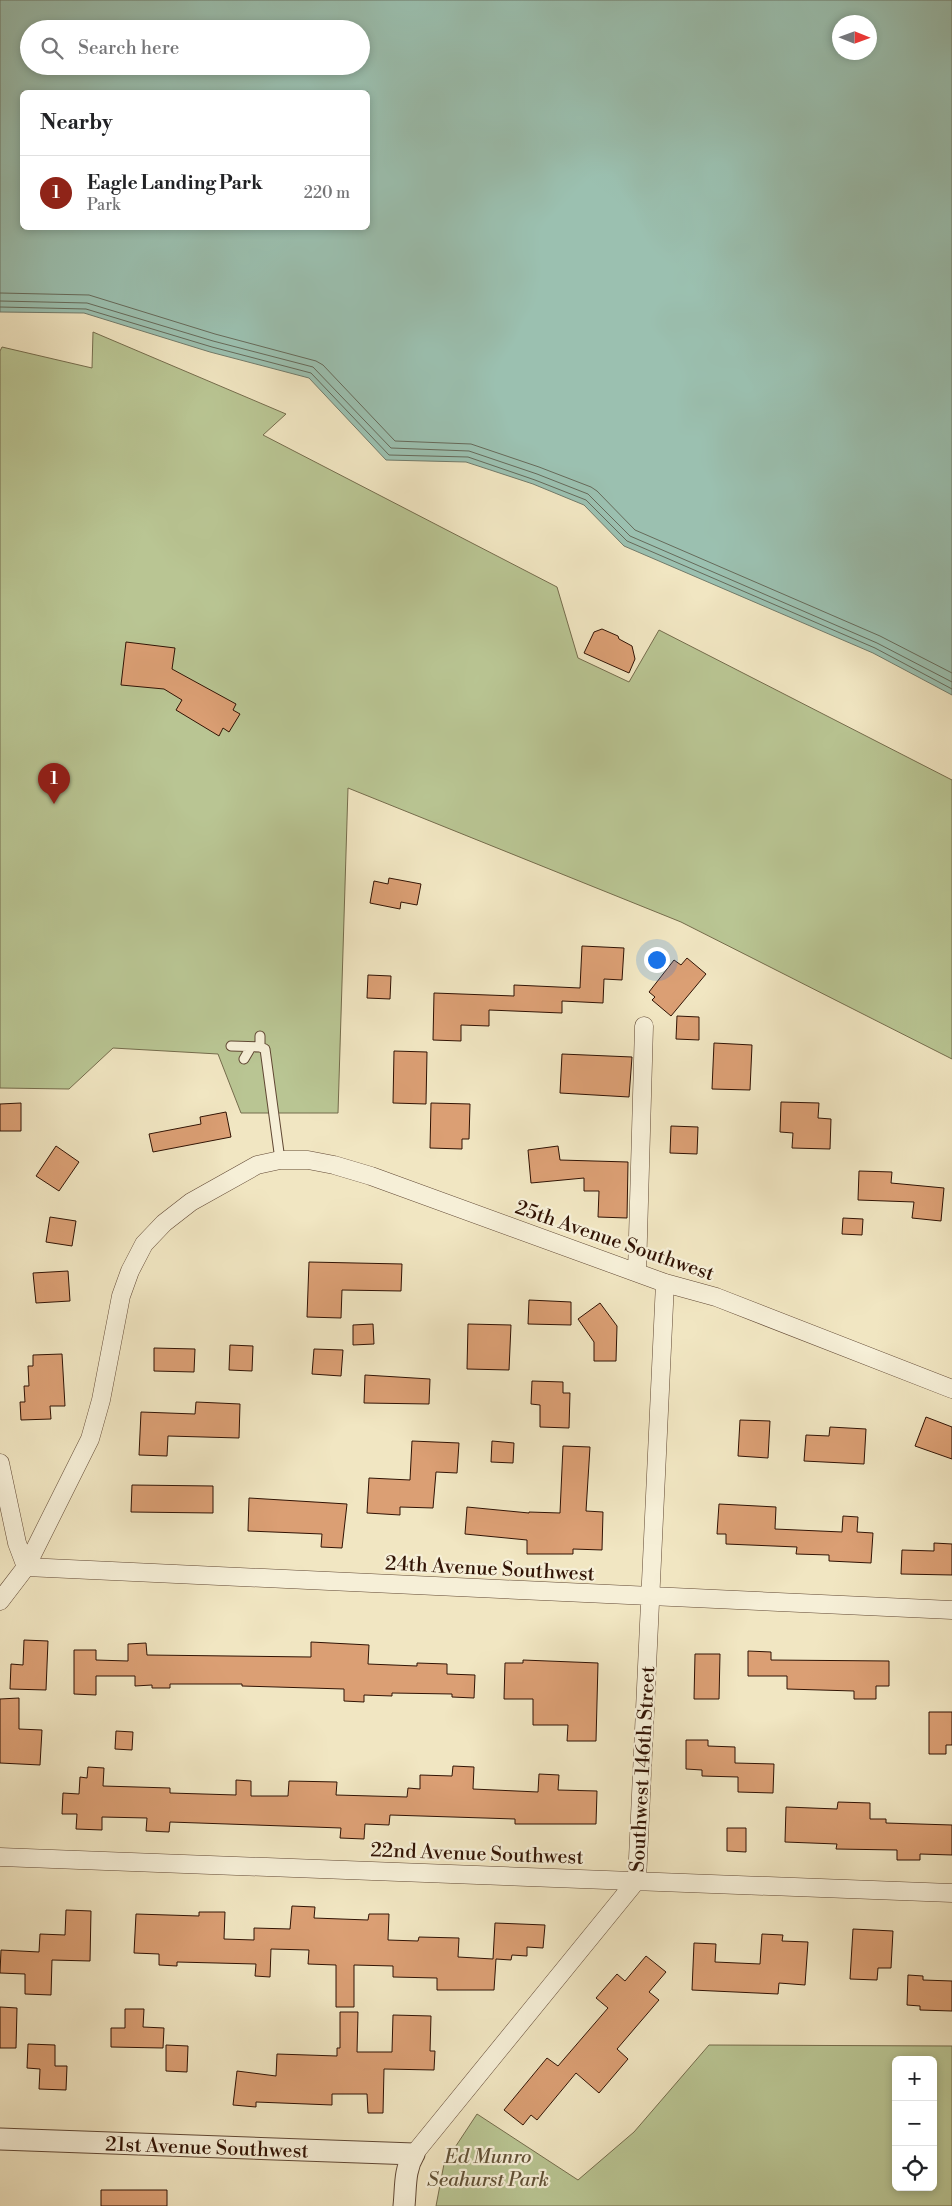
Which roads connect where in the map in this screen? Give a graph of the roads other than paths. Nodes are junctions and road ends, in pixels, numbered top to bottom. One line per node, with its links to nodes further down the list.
1 (644, 1026): 7 (street)
2 (260, 1036): 4 (lane)
3 (231, 1046): 4 (lane)
4 (255, 1047): 5 (lane); 6 (lane)
5 (244, 1058)
6 (280, 1160): 7 (street, 25th Avenue Southwest); 12 (street, 25th Avenue Southwest)
7 (637, 1272): 8 (street, 25th Avenue Southwest)
8 (665, 1282): 9 (street, 25th Avenue Southwest); 13 (street, Southwest 146th Street)
9 (952, 1389)
10 (0, 1463): 11 (street)
11 (8, 1543): 12 (street)
12 (26, 1567): 13 (street, 24th Avenue Southwest); 14 (street, 25th Avenue Southwest)
13 (650, 1597): 15 (street, 24th Avenue Southwest); 17 (street, Southwest 146th Street)
14 (0, 1601)
15 (952, 1610)
16 (0, 1857): 17 (street, 22nd Avenue Southwest)
17 (637, 1880): 18 (street, 22nd Avenue Southwest); 20 (street, Southwest 146th Street)
18 (952, 1893)
19 (0, 2140): 20 (street, 21st Avenue Southwest)
20 (414, 2154): 21 (street, Southwest 146th Street)
21 (404, 2206)

